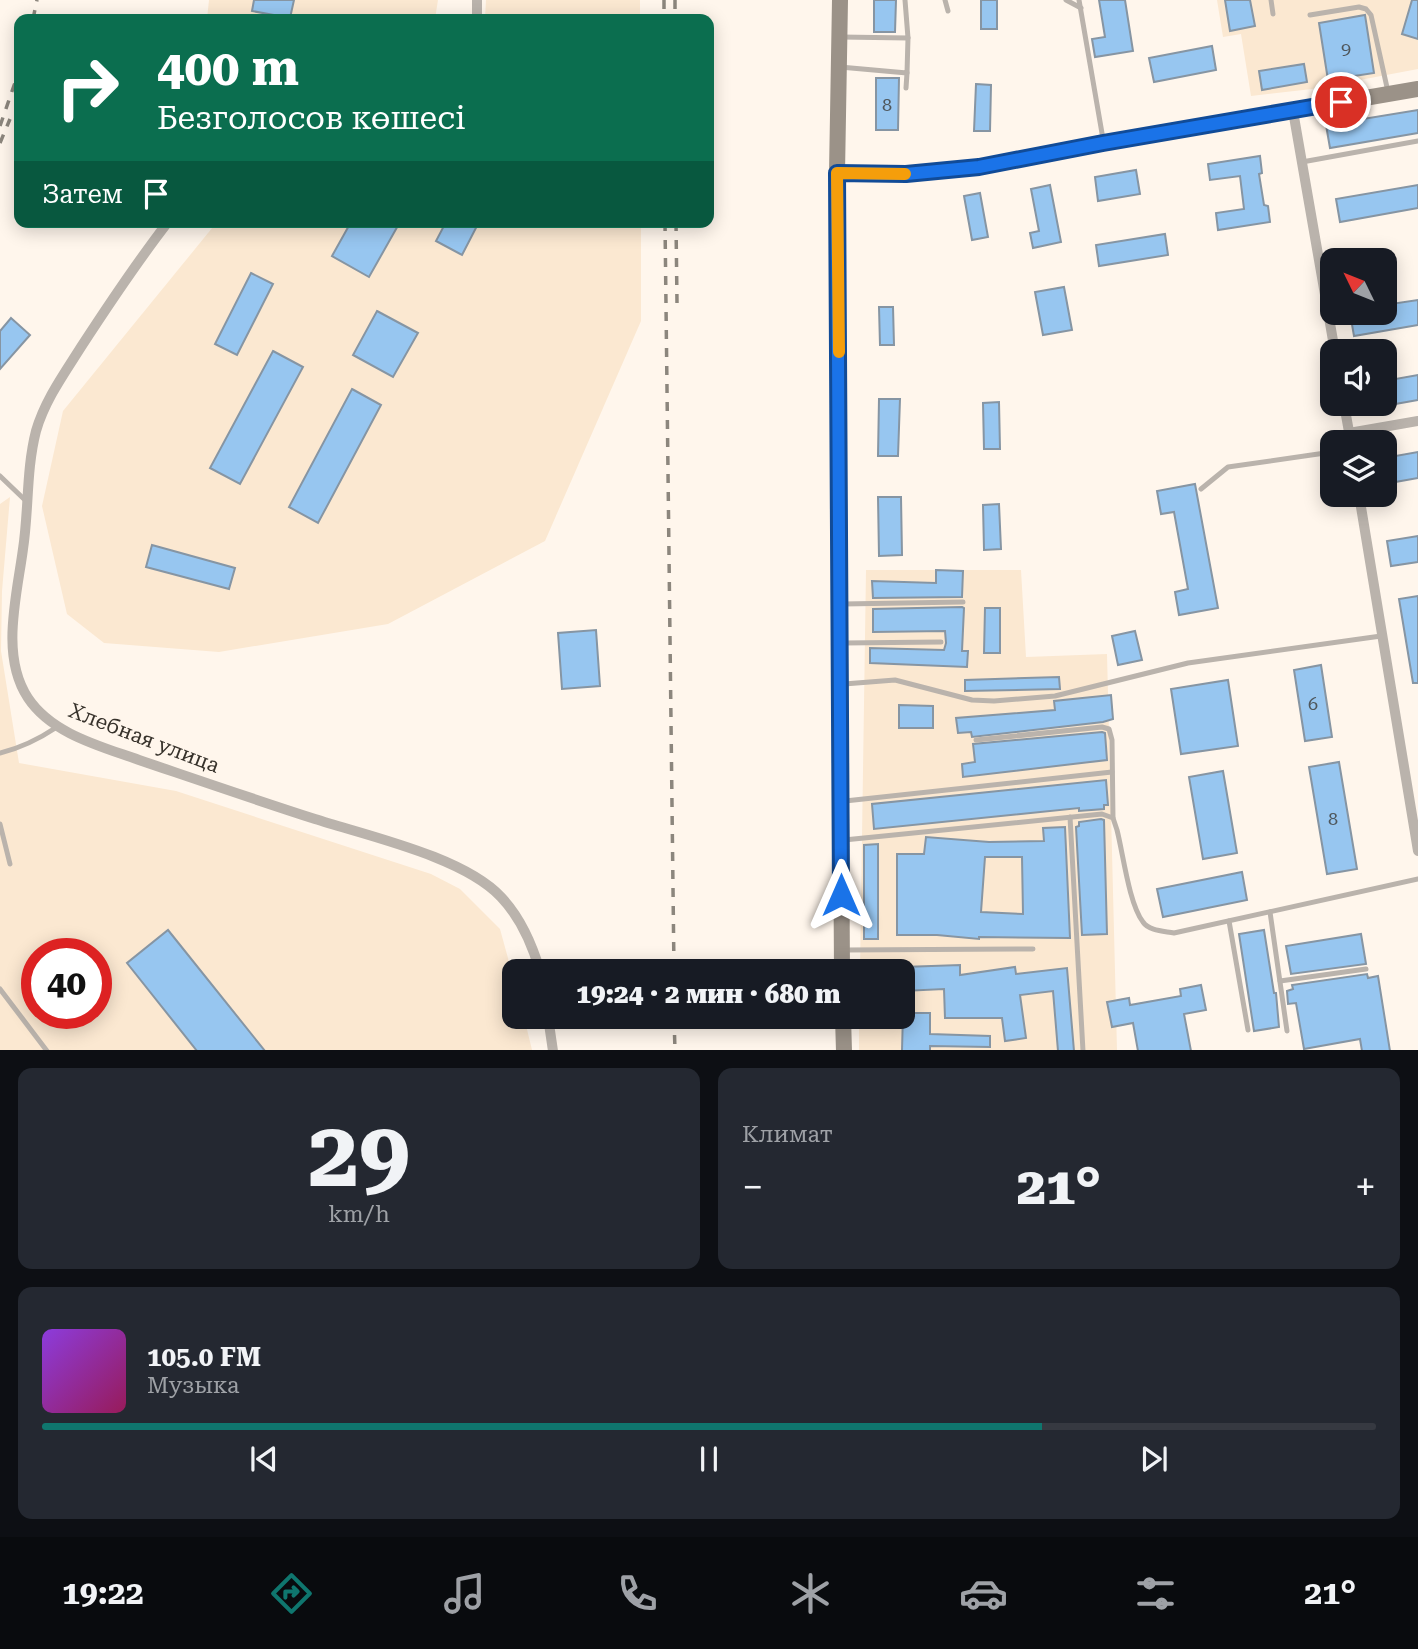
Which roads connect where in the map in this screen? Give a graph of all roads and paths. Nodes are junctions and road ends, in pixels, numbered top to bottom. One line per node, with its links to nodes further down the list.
1 (840, 0): 11 (street)
2 (905, 0): 12 (lane)
3 (945, 0): 8 (lane)
4 (1066, 0): 7 (lane)
5 (1079, 0): 7 (lane)
6 (1271, 0): 9 (lane)
7 (1081, 8): 20 (lane)
8 (948, 11)
9 (1273, 14)
10 (1310, 15): 17 (lane)
11 (840, 37): 12 (lane); 13 (street)
12 (908, 38): 14 (lane)
13 (840, 67): 14 (lane); 22 (street)
14 (907, 73): 15 (lane)
15 (906, 88)
16 (1418, 89): 17 (street)
17 (1389, 94): 18 (street)
18 (1293, 111): 20 (street); 21 (street)
19 (1418, 141): 21 (lane)
20 (1103, 143): 22 (street)
21 (1302, 162): 24 (street)
22 (837, 173): 33 (street)
23 (165, 228): 30 (street, Хлебная улица)
24 (1333, 339)
25 (1418, 421): 26 (street)
26 (1382, 430)
27 (1320, 454): 29 (lane)
28 (0, 476): 30 (lane)
29 (1201, 489)
30 (27, 503): 38 (street, Хлебная улица)
31 (1361, 507): 34 (street)
32 (963, 602): 33 (lane)
33 (840, 604): 36 (street)
34 (1382, 635): 37 (lane); 47 (street)
35 (940, 642): 36 (lane)
36 (841, 643): 37 (street)
37 (841, 685): 42 (street)
38 (57, 727): 40 (lane); 54 (street, Хлебная улица)
39 (976, 740): 41 (lane)
40 (0, 753)
41 (1112, 772): 42 (lane); 44 (lane)
42 (841, 801): 46 (street)
43 (1070, 817): 44 (lane); 46 (lane); 66 (lane)
44 (1113, 818): 51 (lane)
45 (0, 824): 48 (lane)
46 (841, 841): 53 (street)
47 (1418, 851)
48 (10, 864)
49 (1418, 879): 50 (lane)
50 (1270, 912): 51 (lane); 57 (lane)
51 (1229, 921): 61 (lane)
52 (1033, 949): 53 (lane)
53 (841, 950): 55 (street)
54 (536, 959)
55 (841, 959)
56 (1366, 969): 57 (lane)
57 (1280, 981): 62 (lane)
58 (0, 989): 63 (lane)
59 (550, 1029): 64 (street)
60 (843, 1029): 65 (street)
61 (1248, 1030)
62 (1287, 1031)
63 (46, 1050)
64 (553, 1050)
65 (844, 1050)
66 (1083, 1050)

